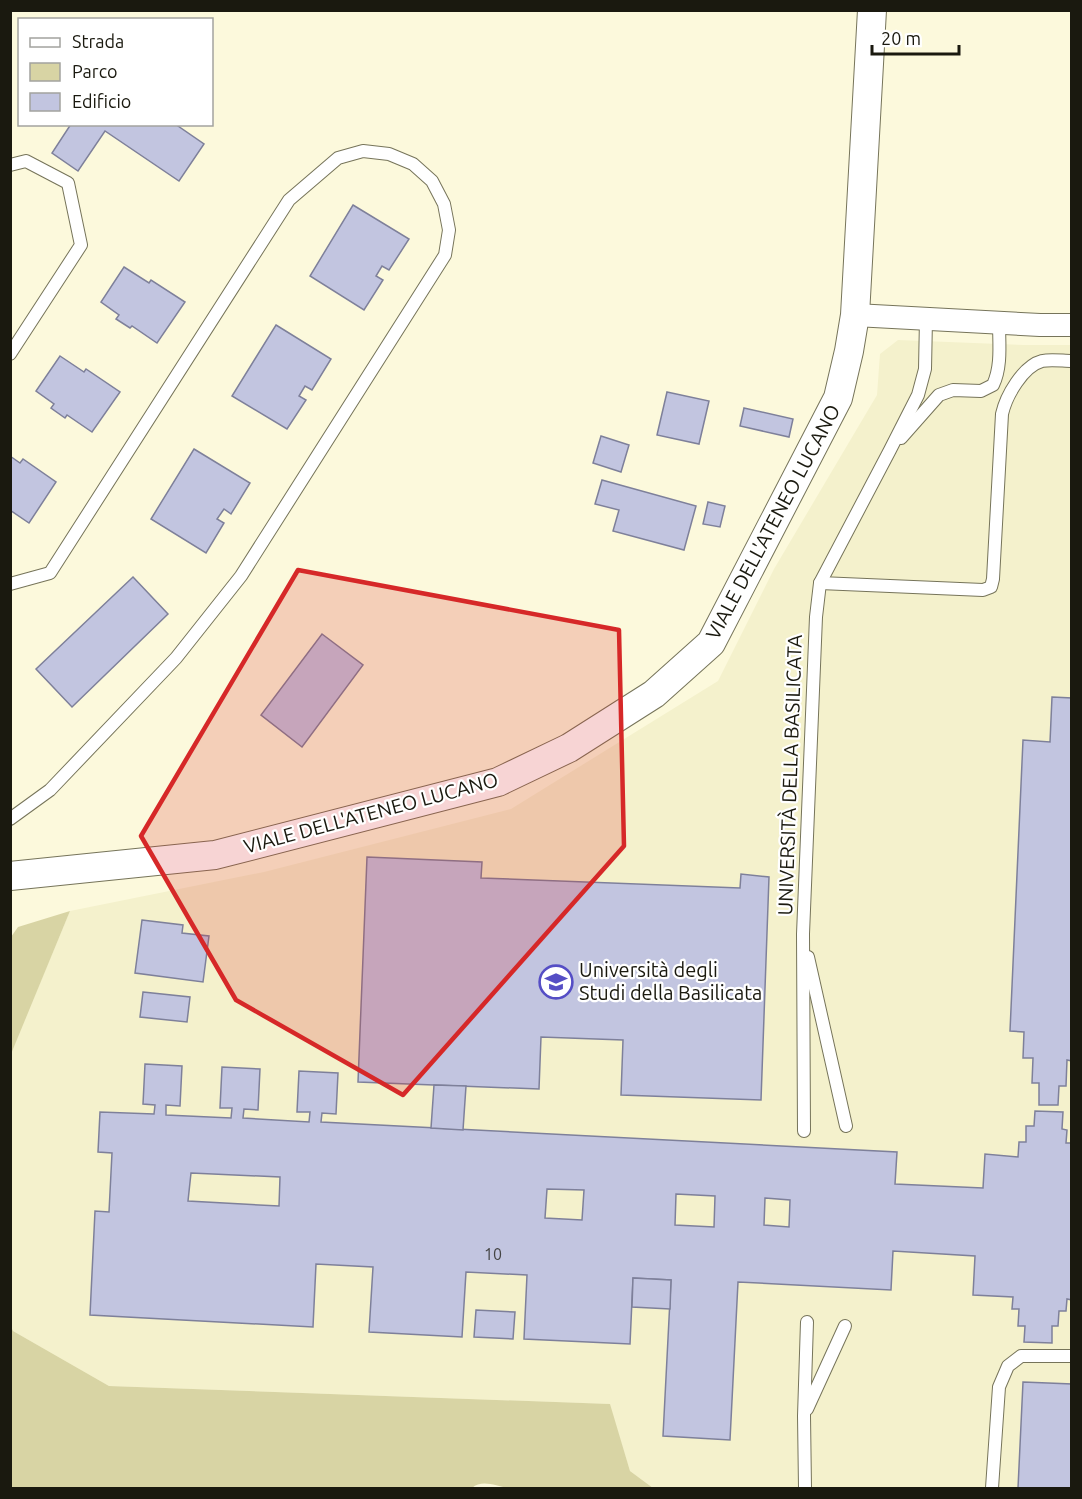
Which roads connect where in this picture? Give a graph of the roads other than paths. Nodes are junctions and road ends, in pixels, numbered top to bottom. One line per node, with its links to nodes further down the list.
1 (872, 10): 3 (street, VIALE DELL'ATENEO LUCANO)
2 (10, 165): 7 (lane)
3 (855, 315): 4 (street); 13 (street, VIALE DELL'ATENEO LUCANO)
4 (926, 319): 5 (street); 9 (lane)
5 (999, 323): 6 (street); 9 (lane)
6 (1071, 325)
7 (10, 354)
8 (1071, 361): 10 (lane)
9 (890, 450): 10 (lane)
10 (820, 583): 14 (lane, UNIVERSITÀ DELLA BASILICATA)
11 (10, 584): 12 (lane)
12 (10, 819)
13 (10, 876)
14 (803, 934): 15 (lane, UNIVERSITÀ DELLA BASILICATA); 16 (lane, UNIVERSITÀ DELLA BASILICATA)
15 (846, 1126)
16 (804, 1131)
17 (807, 1322): 20 (lane)
18 (844, 1326): 20 (lane)
19 (1071, 1356): 22 (lane)
20 (804, 1416): 21 (lane)
21 (805, 1488)
22 (992, 1488)

